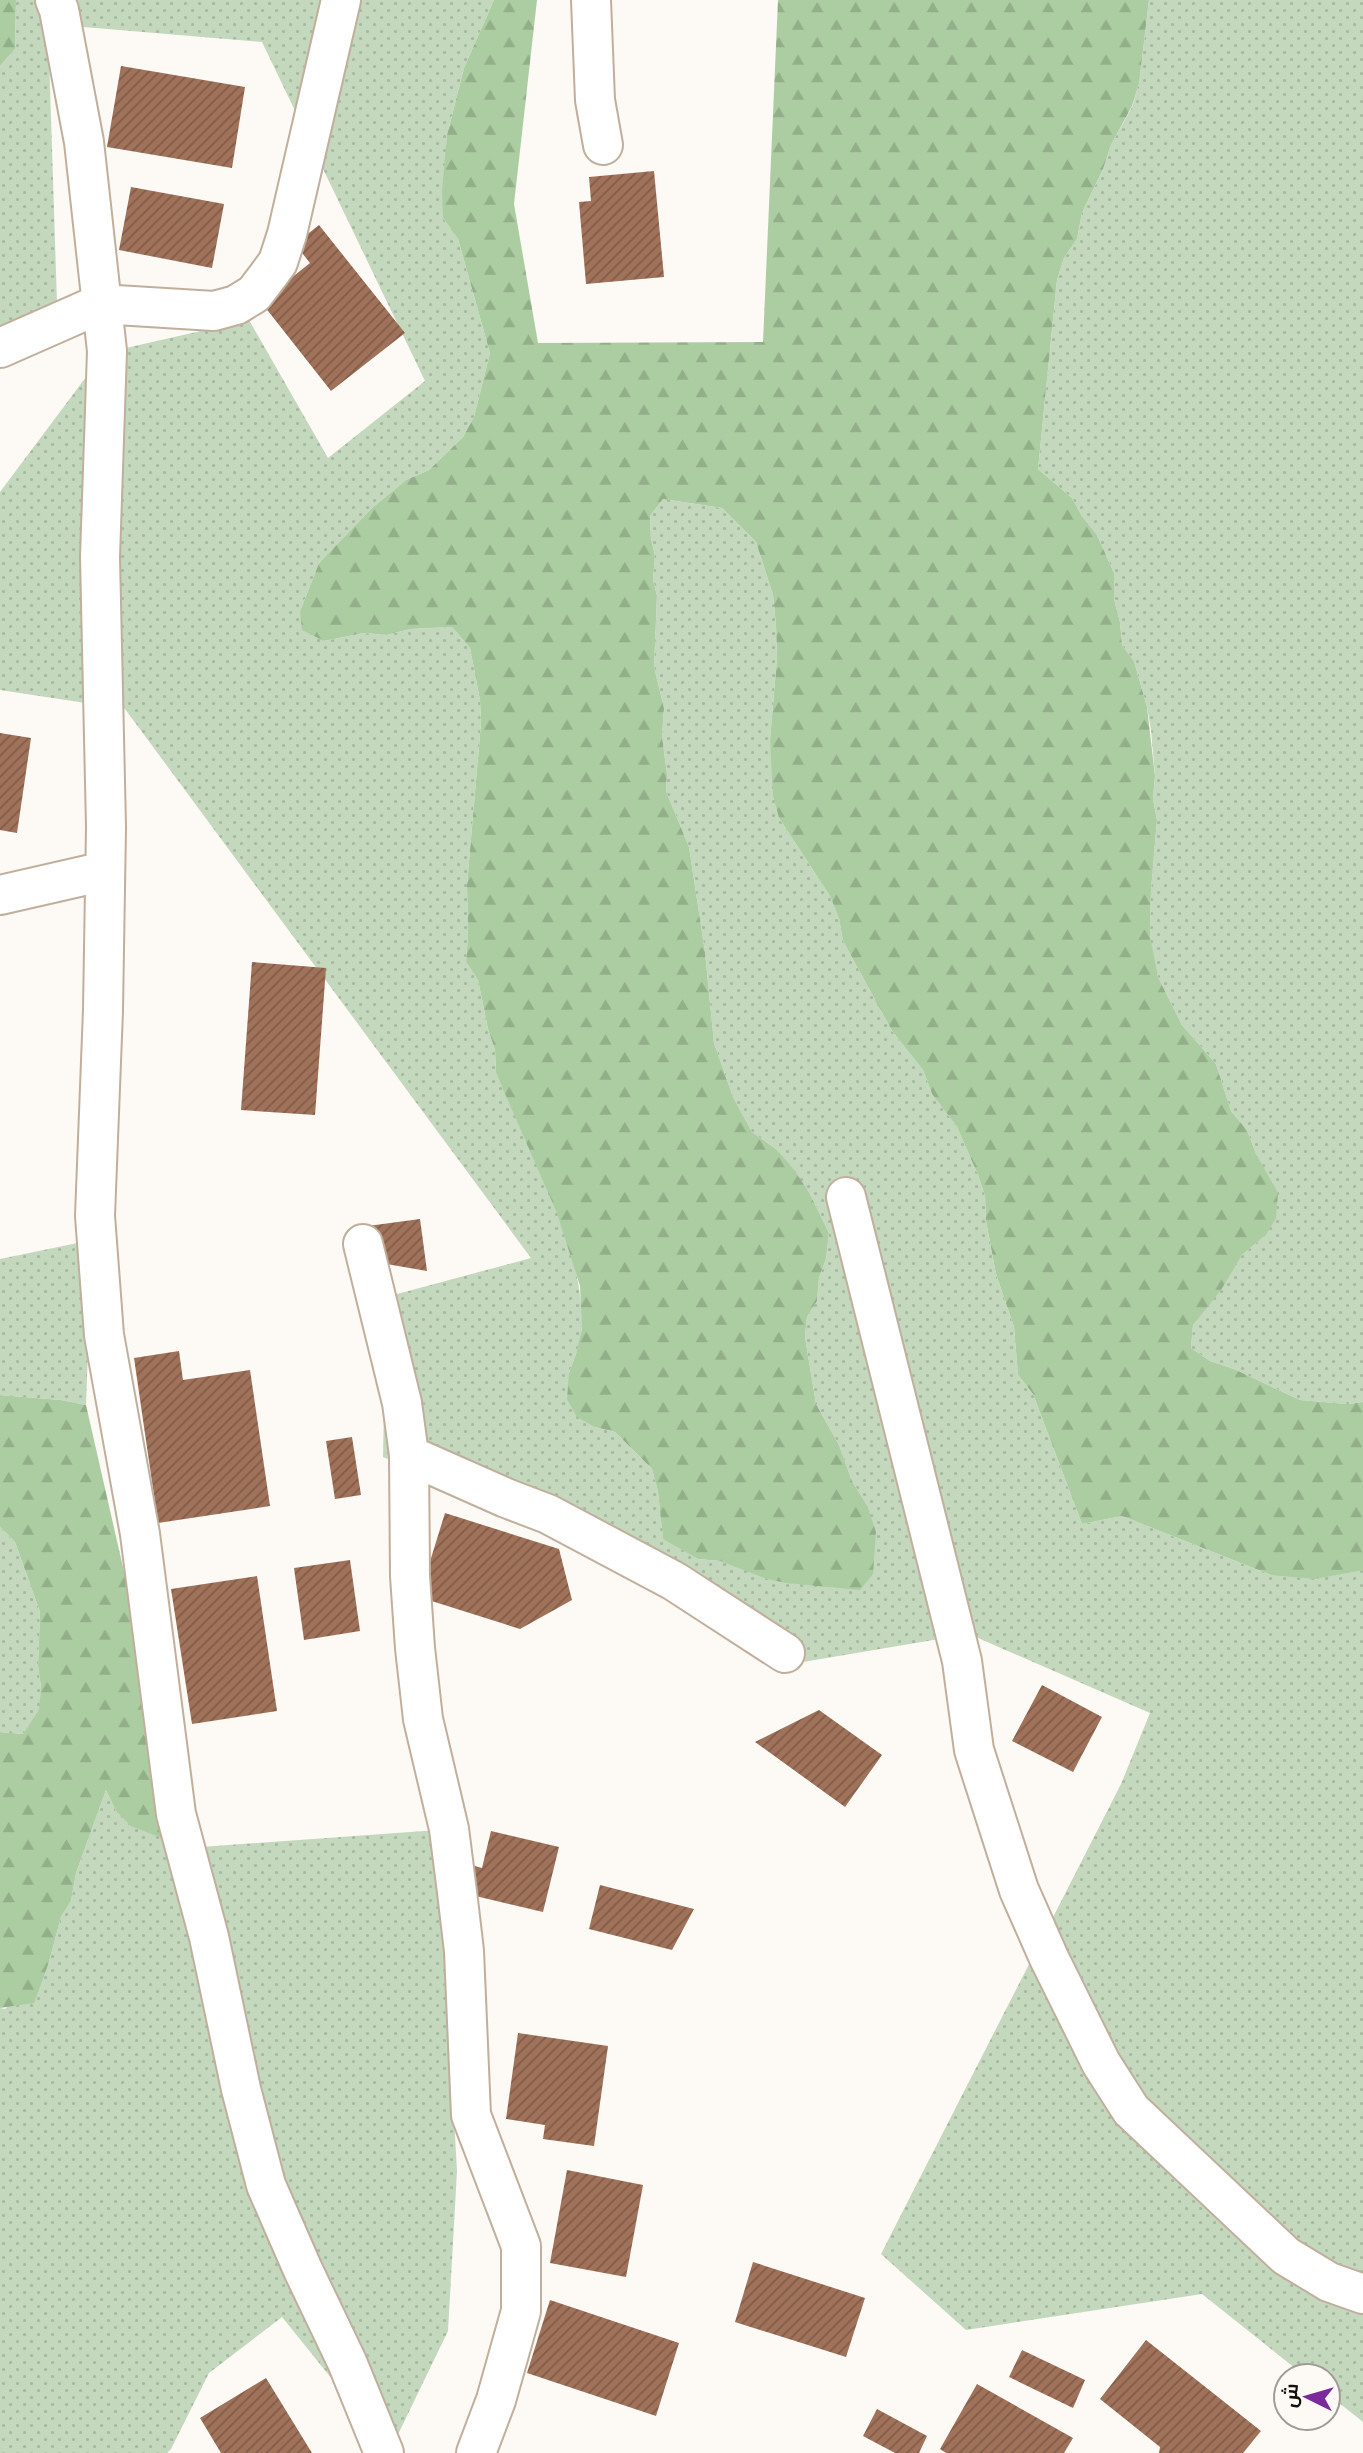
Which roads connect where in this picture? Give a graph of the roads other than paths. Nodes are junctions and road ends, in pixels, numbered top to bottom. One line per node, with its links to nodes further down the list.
1 (55, 0): 5 (street)
2 (341, 0): 5 (street)
3 (591, 0): 4 (street)
4 (603, 145)
5 (100, 304): 6 (street); 7 (street)
6 (0, 348)
7 (105, 871): 8 (street); 14 (street)
8 (0, 895)
9 (846, 1198): 13 (street)
10 (363, 1244): 11 (street)
11 (409, 1455): 12 (street); 15 (street)
12 (785, 1653)
13 (1363, 2294)
14 (384, 2453)
15 (476, 2453)

